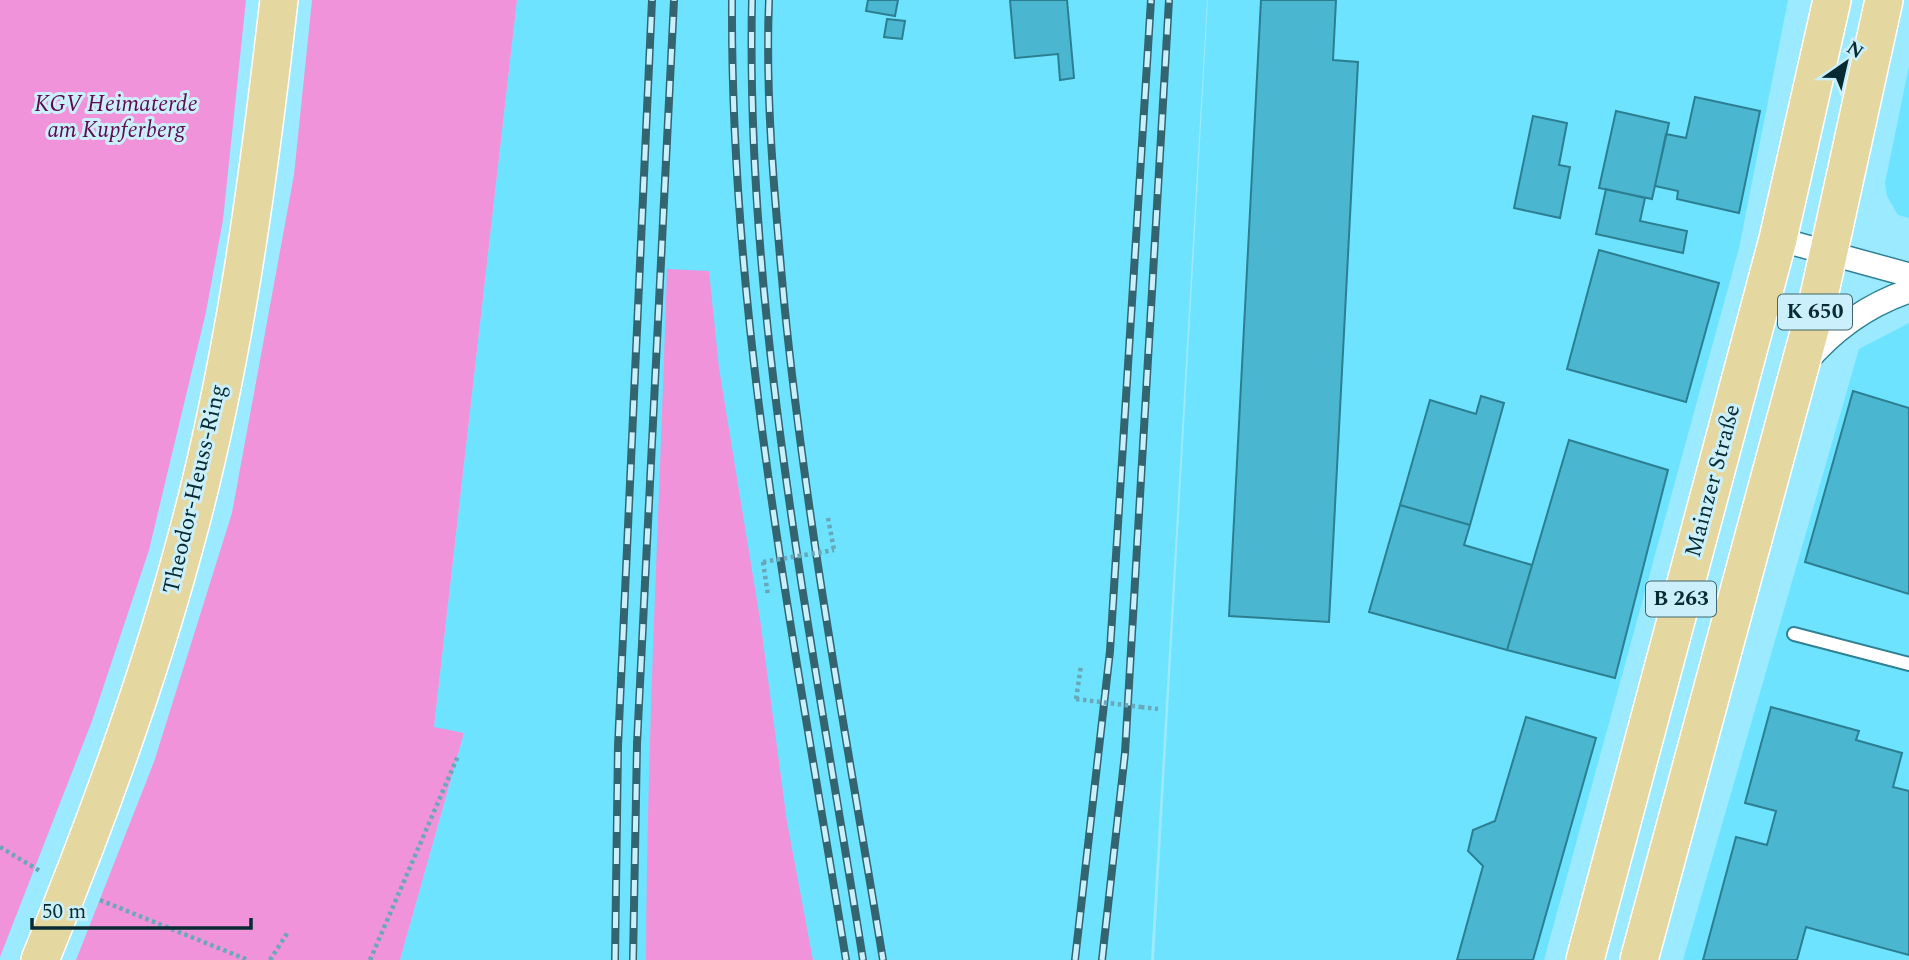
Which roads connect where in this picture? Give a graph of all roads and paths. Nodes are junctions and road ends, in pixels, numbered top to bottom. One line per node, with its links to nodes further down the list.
1 (279, 0): 22 (main road, Theodor-Heuss-Ring)
2 (1832, 0): 4 (main road, Mainzer Straße / B 263)
3 (1884, 0): 5 (main road)
4 (1778, 239): 5 (street); 14 (main road, Mainzer Straße / B 263)
5 (1829, 252): 6 (street); 8 (main road, K 650)
6 (1909, 275)
7 (1909, 290): 8 (street)
8 (1799, 371): 15 (main road, B 263)
9 (828, 518): 10 (path, bridge)
10 (768, 595)
11 (1794, 634): 12 (lane)
12 (1909, 664)
13 (1081, 666): 16 (path, bridge)
14 (1658, 685): 15 (main road); 26 (main road, Mainzer Straße / B 263)
15 (1708, 697): 27 (main road, B 263)
16 (1158, 709)
17 (458, 756): 25 (path)
18 (0, 847): 19 (path)
19 (40, 870)
20 (100, 900): 23 (path)
21 (288, 932): 24 (path)
22 (40, 960)
23 (248, 960)
24 (270, 960)
25 (370, 960)
26 (1585, 960)
27 (1639, 960)

